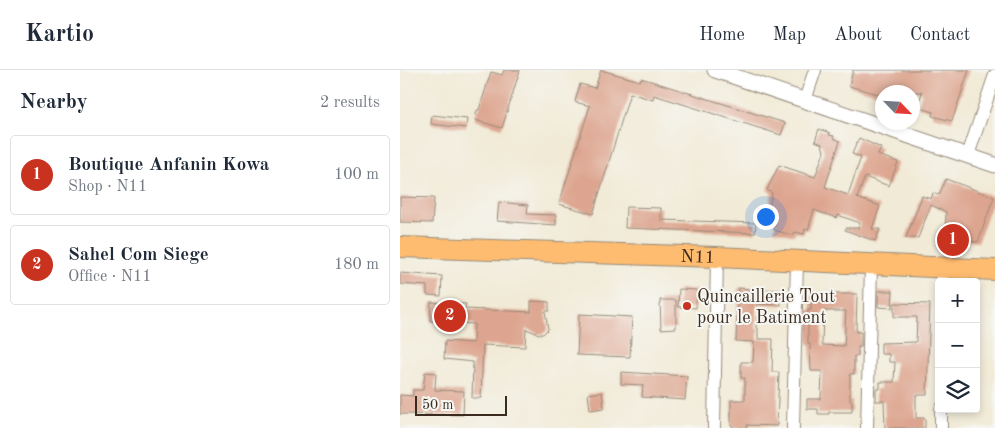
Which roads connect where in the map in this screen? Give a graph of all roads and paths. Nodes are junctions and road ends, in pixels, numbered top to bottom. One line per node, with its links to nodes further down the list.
1 (715, 70): 4 (street)
2 (815, 70): 4 (street)
3 (995, 75): 5 (street)
4 (805, 100): 5 (street)
5 (968, 156): 6 (street)
6 (995, 165)
7 (400, 247): 8 (main road, N11)
8 (717, 257): 9 (main road, N11); 14 (street)
9 (797, 261): 10 (main road, N11); 15 (street)
10 (871, 264): 12 (main road, N11); 16 (street)
11 (995, 270): 12 (main road, N11)
12 (942, 275)
13 (941, 413): 17 (street)
14 (714, 428)
15 (793, 428)
16 (867, 428)
17 (941, 428)

